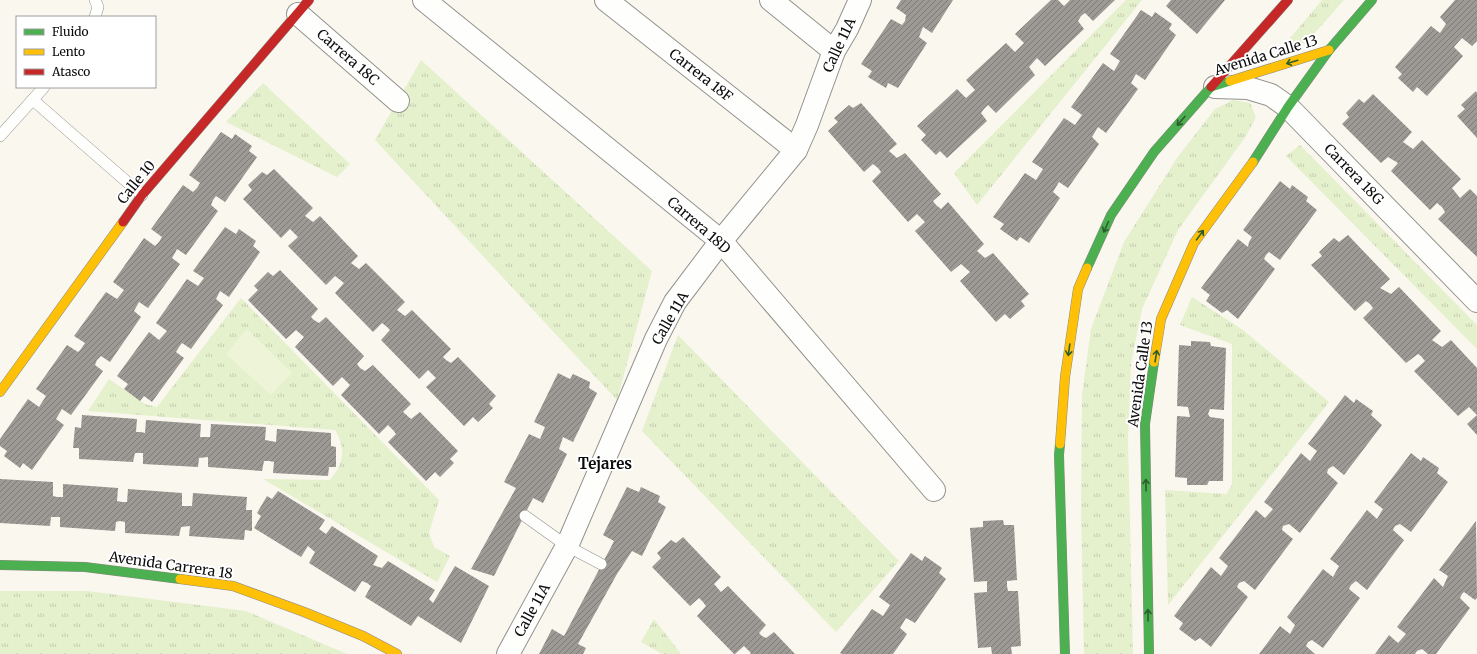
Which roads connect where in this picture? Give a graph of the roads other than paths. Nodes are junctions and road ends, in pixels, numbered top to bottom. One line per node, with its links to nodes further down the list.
1 (95, 0): 9 (lane)
2 (424, 0): 20 (street, Carrera 18D)
3 (606, 0): 18 (street, Carrera 18F)
4 (771, 0): 11 (street)
5 (860, 0): 11 (street, Calle 11A)
6 (1288, 0): 12 (street, Avenida Calle 13)
7 (1372, 0): 10 (street, Avenida Calle 13)
8 (303, 7): 15 (street, Carrera 18C); 19 (street, Calle 10)
9 (95, 16)
10 (1329, 50): 12 (street, Avenida Calle 13, one-way to 12); 16 (street, Avenida Calle 13)
11 (834, 51): 18 (street, Calle 11A)
12 (1210, 87): 16 (street, Carrera 18G); 30 (street, Avenida Calle 13, one-way to 30)
13 (43, 88): 14 (lane)
14 (33, 100): 17 (lane); 19 (lane)
15 (398, 101)
16 (1288, 107): 21 (street, Carrera 18G); 31 (street, Avenida Calle 13, one-way to 16)
17 (0, 136)
18 (796, 150): 20 (street, Calle 11A)
19 (142, 195): 22 (street, Calle 10)
20 (721, 241): 23 (street, Carrera 18D); 25 (street, Calle 11A)
21 (1477, 301)
22 (0, 392)
23 (934, 490)
24 (524, 516): 25 (lane)
25 (567, 546): 26 (lane); 29 (street, Calle 11A)
26 (601, 564)
27 (0, 565): 28 (street, Avenida Carrera 18)
28 (397, 654)
29 (508, 654)
30 (1065, 654)
31 (1149, 654)

